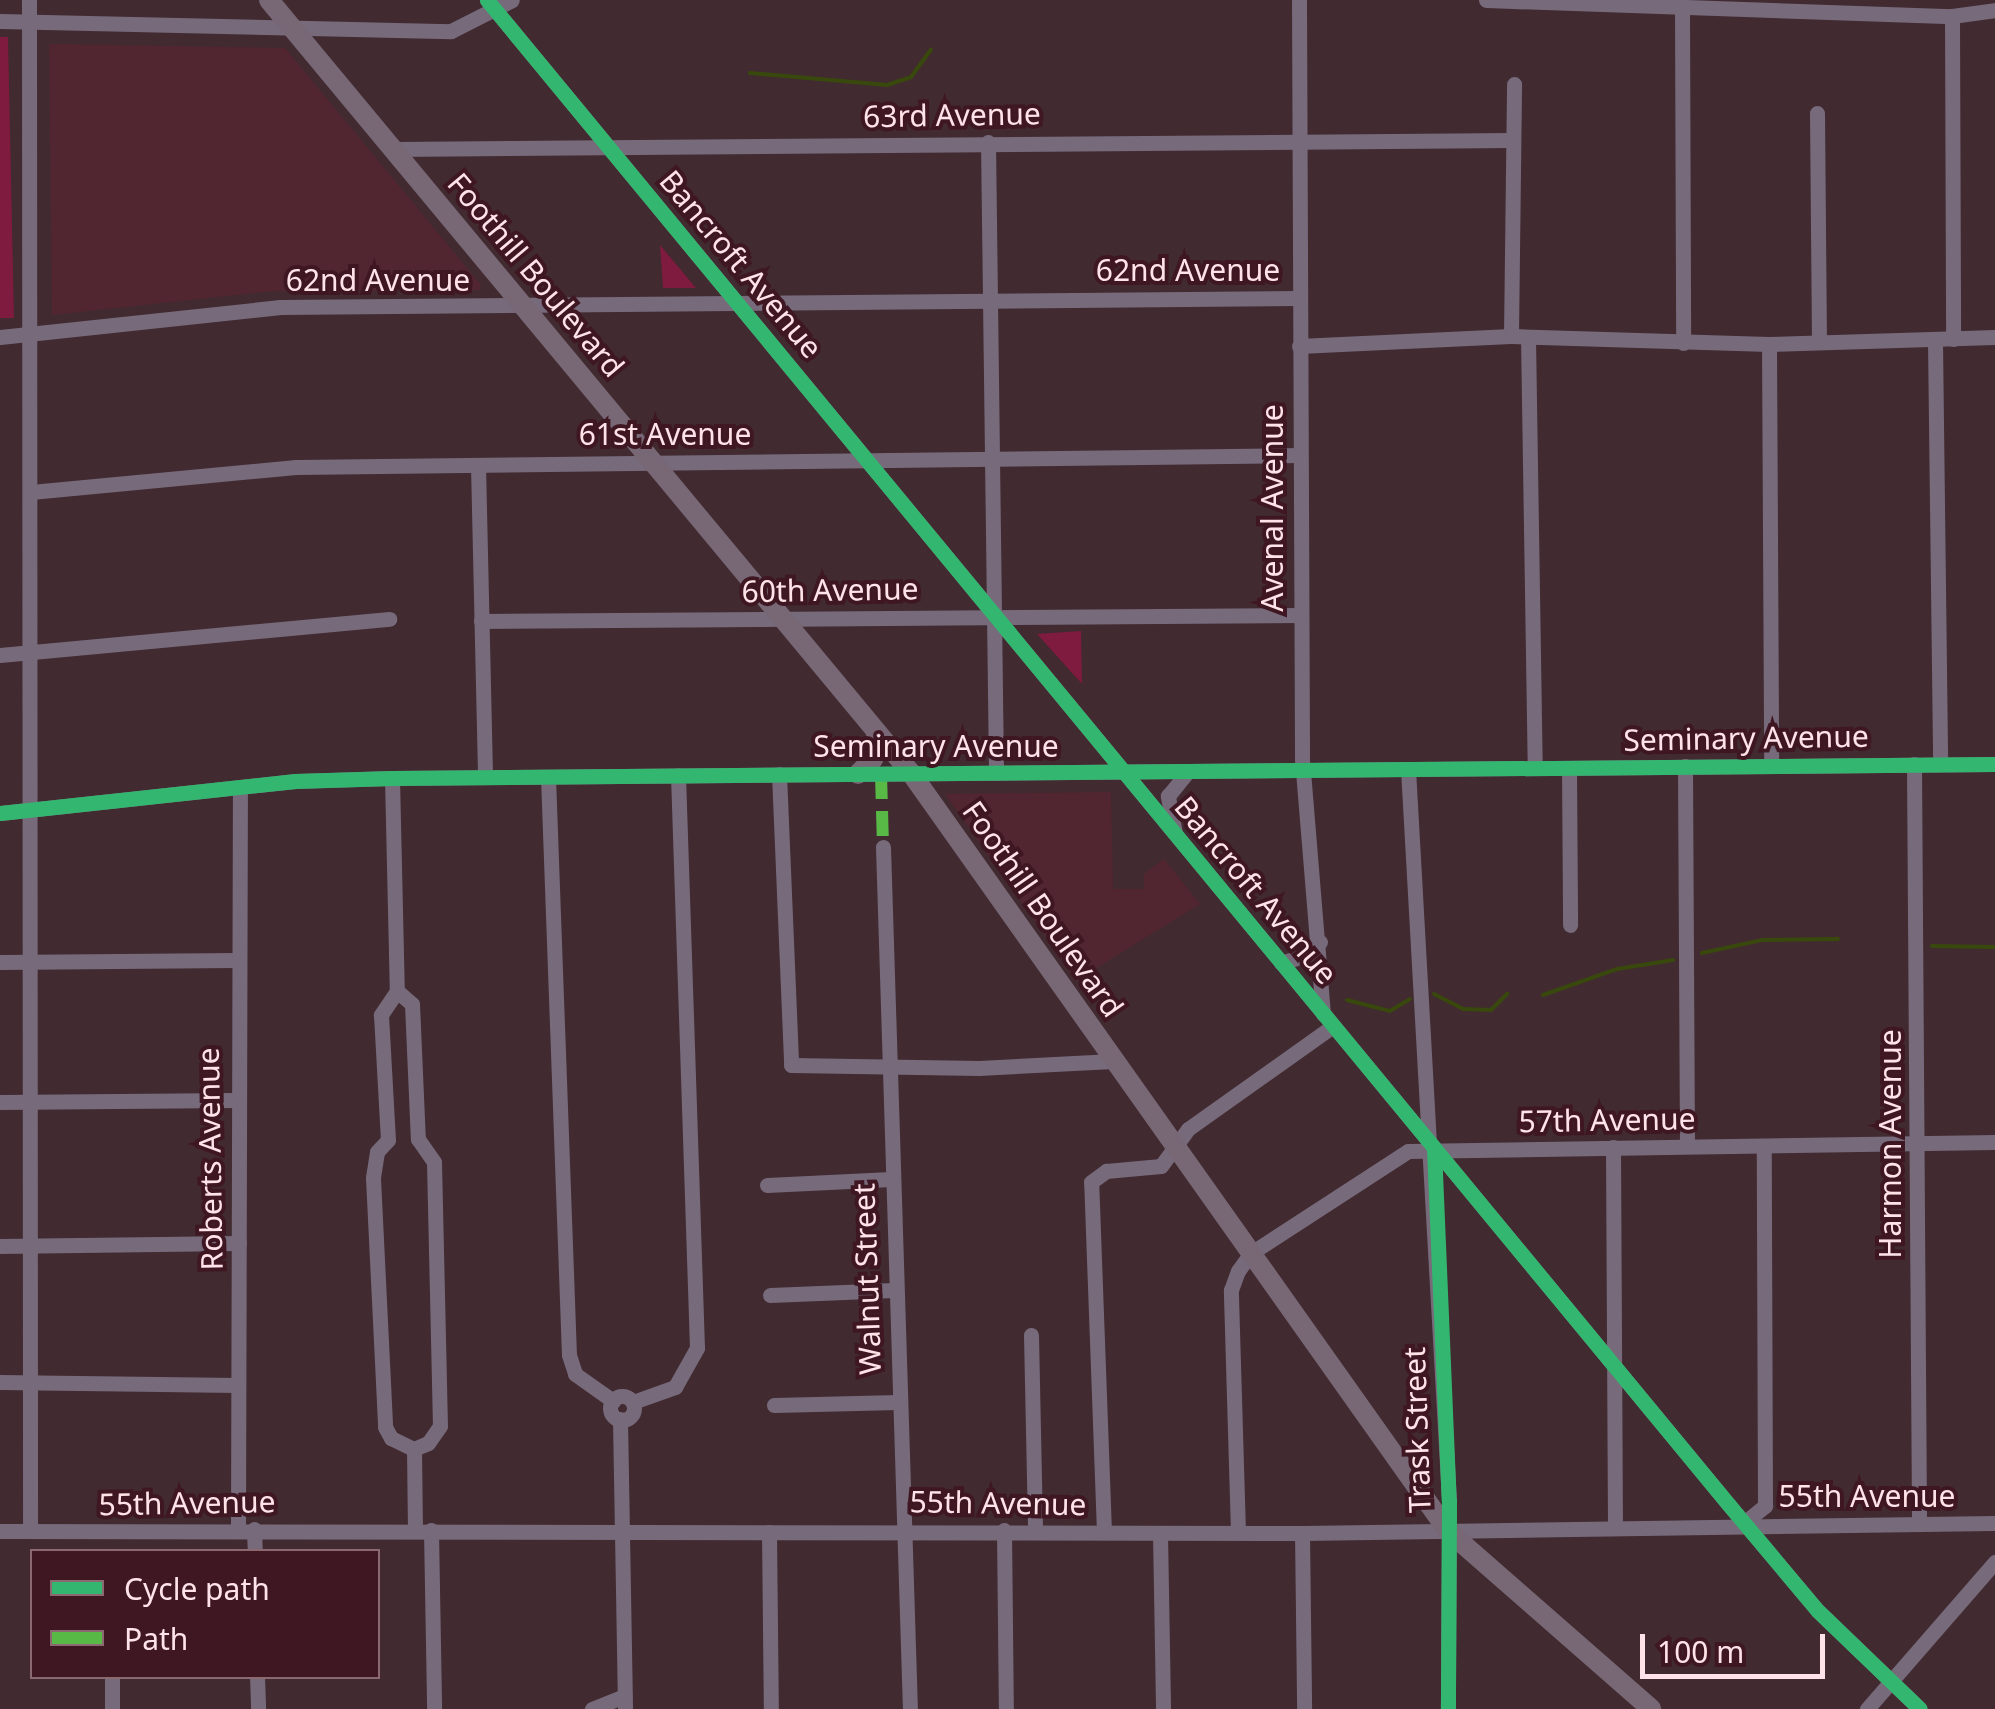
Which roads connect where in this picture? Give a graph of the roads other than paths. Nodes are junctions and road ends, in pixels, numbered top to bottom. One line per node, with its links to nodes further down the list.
1 (30, 0): 12 (street)
2 (269, 0): 13 (main road, Foothill Boulevard)
3 (512, 0): 6 (street)
4 (1299, 0): 16 (street, Avenal Avenue)
5 (1486, 0): 7 (street)
6 (491, 5): 13 (street); 19 (street, Bancroft Avenue)
7 (1682, 6): 8 (street); 32 (street)
8 (1852, 6): 10 (street)
9 (1995, 10): 10 (street)
10 (1952, 16): 31 (street)
11 (0, 20): 12 (street)
12 (30, 22): 13 (street); 25 (street)
13 (293, 30): 20 (main road, Foothill Boulevard)
14 (1514, 84): 17 (street)
15 (1816, 112): 30 (street)
16 (1297, 140): 17 (street, 63rd Avenue); 18 (street, 63rd Avenue); 22 (street, Avenal Avenue)
17 (1512, 140): 26 (street)
18 (988, 142): 19 (street, 63rd Avenue); 21 (street)
19 (608, 147): 20 (street, 63rd Avenue); 23 (street, Bancroft Avenue)
20 (393, 149): 24 (main road, Foothill Boulevard)
21 (993, 298): 22 (street, 62nd Avenue); 23 (street, 62nd Avenue); 36 (street)
22 (1298, 298): 34 (street, Avenal Avenue)
23 (738, 303): 24 (street, 62nd Avenue); 38 (street, Bancroft Avenue)
24 (524, 307): 25 (street, 62nd Avenue); 37 (main road, Foothill Boulevard)
25 (30, 334): 28 (street, 62nd Avenue); 40 (street)
26 (1510, 336): 27 (street); 34 (street)
27 (1528, 336): 32 (street); 54 (street)
28 (0, 337)
29 (1995, 337): 31 (street)
30 (1819, 338): 31 (street); 33 (street)
31 (1944, 340): 50 (street)
32 (1683, 343): 33 (street)
33 (1769, 344): 53 (street)
34 (1300, 346): 35 (street, Avenal Avenue)
35 (1300, 456): 36 (street, 61st Avenue); 42 (street, Avenal Avenue)
36 (995, 459): 38 (street, 61st Avenue); 41 (street)
37 (652, 460): 38 (street, 61st Avenue); 39 (street, 61st Avenue); 44 (main road, Foothill Boulevard)
38 (869, 462): 41 (street, Bancroft Avenue)
39 (478, 465): 40 (street, 61st Avenue); 45 (street)
40 (31, 492): 46 (street)
41 (994, 614): 42 (street, 60th Avenue); 44 (street, 60th Avenue); 59 (street); 60 (street, Bancroft Avenue)
42 (1300, 615): 57 (street, Avenal Avenue)
43 (389, 619): 46 (street)
44 (784, 620): 45 (street, 60th Avenue); 48 (main road, Foothill Boulevard)
45 (481, 622): 66 (street)
46 (30, 652): 47 (street); 69 (street)
47 (0, 655)
48 (877, 732): 61 (main road, Foothill Boulevard); 63 (main road)
49 (1914, 764): 50 (street, Seminary Avenue); 53 (street, Seminary Avenue); 90 (street, Harmon Avenue)
50 (1940, 764): 51 (street, Seminary Avenue)
51 (1995, 764)
52 (1685, 766): 53 (street, Seminary Avenue); 55 (street, Seminary Avenue); 93 (street)
53 (1770, 766)
54 (1535, 768): 55 (street, Seminary Avenue); 56 (street, Seminary Avenue)
55 (1569, 768): 73 (street)
56 (1408, 769): 57 (street, Seminary Avenue); 96 (street, Trask Street)
57 (1302, 770): 58 (street, Seminary Avenue); 74 (street, Avenal Avenue)
58 (1188, 771): 60 (street, Seminary Avenue); 71 (street)
59 (996, 772): 60 (street, Seminary Avenue); 61 (street, Seminary Avenue)
60 (1123, 772): 71 (street, Bancroft Avenue)
61 (911, 773): 63 (street, Seminary Avenue); 81 (main road, Foothill Boulevard)
62 (778, 774): 63 (street, Seminary Avenue); 64 (street, Seminary Avenue); 84 (street)
63 (858, 774)
64 (678, 775): 65 (street, Seminary Avenue); 111 (street)
65 (548, 776): 66 (street, Seminary Avenue); 110 (street)
66 (485, 777): 67 (street, Seminary Avenue)
67 (392, 778): 68 (street, Seminary Avenue); 79 (street)
68 (240, 788): 69 (street, Seminary Avenue); 75 (street, Roberts Avenue)
69 (30, 810): 70 (street, Seminary Avenue); 77 (street)
70 (0, 813)
71 (1176, 837): 78 (street, Bancroft Avenue)
72 (883, 847): 84 (street, Walnut Street)
73 (1570, 925)
74 (1320, 942): 78 (street); 80 (street, Avenal Avenue)
75 (236, 960): 77 (street); 85 (street, Roberts Avenue)
76 (0, 962): 77 (street)
77 (29, 962): 87 (street)
78 (1281, 963): 80 (street, Bancroft Avenue)
79 (397, 991): 82 (street); 83 (street)
80 (1328, 1020): 92 (street); 96 (street, Bancroft Avenue)
81 (1113, 1062): 84 (street); 92 (main road, Foothill Boulevard)
82 (415, 1067): 83 (street); 88 (street)
83 (386, 1068): 89 (street)
84 (890, 1068): 97 (street, Walnut Street)
85 (236, 1100): 87 (street); 99 (street, Roberts Avenue)
86 (0, 1102): 87 (street)
87 (28, 1102): 101 (street)
88 (418, 1139): 89 (street); 115 (street)
89 (388, 1140): 115 (street)
90 (1917, 1142): 91 (street, 57th Avenue); 95 (street, 57th Avenue); 118 (street, Harmon Avenue)
91 (1995, 1142)
92 (1174, 1146): 102 (main road, Foothill Boulevard); 131 (street)
93 (1687, 1146): 94 (street, 57th Avenue); 95 (street, 57th Avenue)
94 (1613, 1147): 96 (street, 57th Avenue); 106 (street)
95 (1764, 1147): 116 (street)
96 (1434, 1149): 102 (street, 57th Avenue); 106 (street, Bancroft Avenue); 127 (street, Trask Street)
97 (891, 1179): 98 (street); 103 (street, Walnut Street)
98 (767, 1185)
99 (239, 1242): 101 (street); 109 (street, Roberts Avenue)
100 (0, 1246): 101 (street)
101 (28, 1246): 108 (street)
102 (1250, 1253): 127 (main road, Foothill Boulevard); 132 (street)
103 (894, 1290): 104 (street); 112 (street, Walnut Street)
104 (770, 1295)
105 (1031, 1335): 126 (street)
106 (1617, 1370): 116 (street, Bancroft Avenue); 119 (street)
107 (0, 1382): 108 (street)
108 (30, 1382): 109 (street); 125 (street)
109 (238, 1386): 120 (street, Roberts Avenue)
110 (612, 1401): 111 (street); 114 (street)
111 (632, 1402): 114 (street)
112 (898, 1402): 113 (street); 121 (street, Walnut Street)
113 (774, 1405)
114 (620, 1420): 129 (street)
115 (414, 1449): 122 (street)
116 (1745, 1522): 118 (street, 55th Avenue); 119 (street, 55th Avenue); 141 (street, Bancroft Avenue)
117 (1987, 1523): 118 (street, 55th Avenue); 135 (street)
118 (1918, 1524)
119 (1615, 1526): 127 (street, 55th Avenue)
120 (246, 1529): 122 (street, 55th Avenue); 128 (street, 55th Avenue); 137 (street, Roberts Avenue)
121 (905, 1529): 123 (street, 55th Avenue); 130 (street, 55th Avenue); 148 (street, Walnut Street)
122 (423, 1530): 129 (street, 55th Avenue); 145 (street)
123 (1004, 1530): 126 (street, 55th Avenue); 149 (street)
124 (0, 1531): 125 (street, 55th Avenue)
125 (30, 1531): 128 (street, 55th Avenue)
126 (1035, 1531): 131 (street, 55th Avenue)
127 (1448, 1531): 134 (street, 55th Avenue); 152 (street, Trask Street); 153 (main road, Foothill Boulevard)
128 (110, 1532): 136 (street)
129 (622, 1532): 130 (street, 55th Avenue); 142 (street)
130 (769, 1532): 147 (street)
131 (1104, 1532): 133 (street, 55th Avenue)
132 (1238, 1532): 133 (street, 55th Avenue); 134 (street, 55th Avenue)
133 (1160, 1533): 150 (street)
134 (1302, 1533): 151 (street)
135 (1995, 1540)
136 (110, 1549)
137 (254, 1549)
138 (1995, 1562): 141 (street)
139 (112, 1679): 143 (street)
140 (257, 1679): 144 (street)
141 (1890, 1683): 154 (street); 155 (street, Bancroft Avenue)
142 (625, 1703): 146 (street)
143 (112, 1709)
144 (258, 1709)
145 (434, 1709)
146 (592, 1709)
147 (771, 1709)
148 (910, 1709)
149 (1006, 1709)
150 (1164, 1709)
151 (1304, 1709)
152 (1448, 1709)
153 (1651, 1709)
154 (1867, 1709)
155 (1920, 1709)

